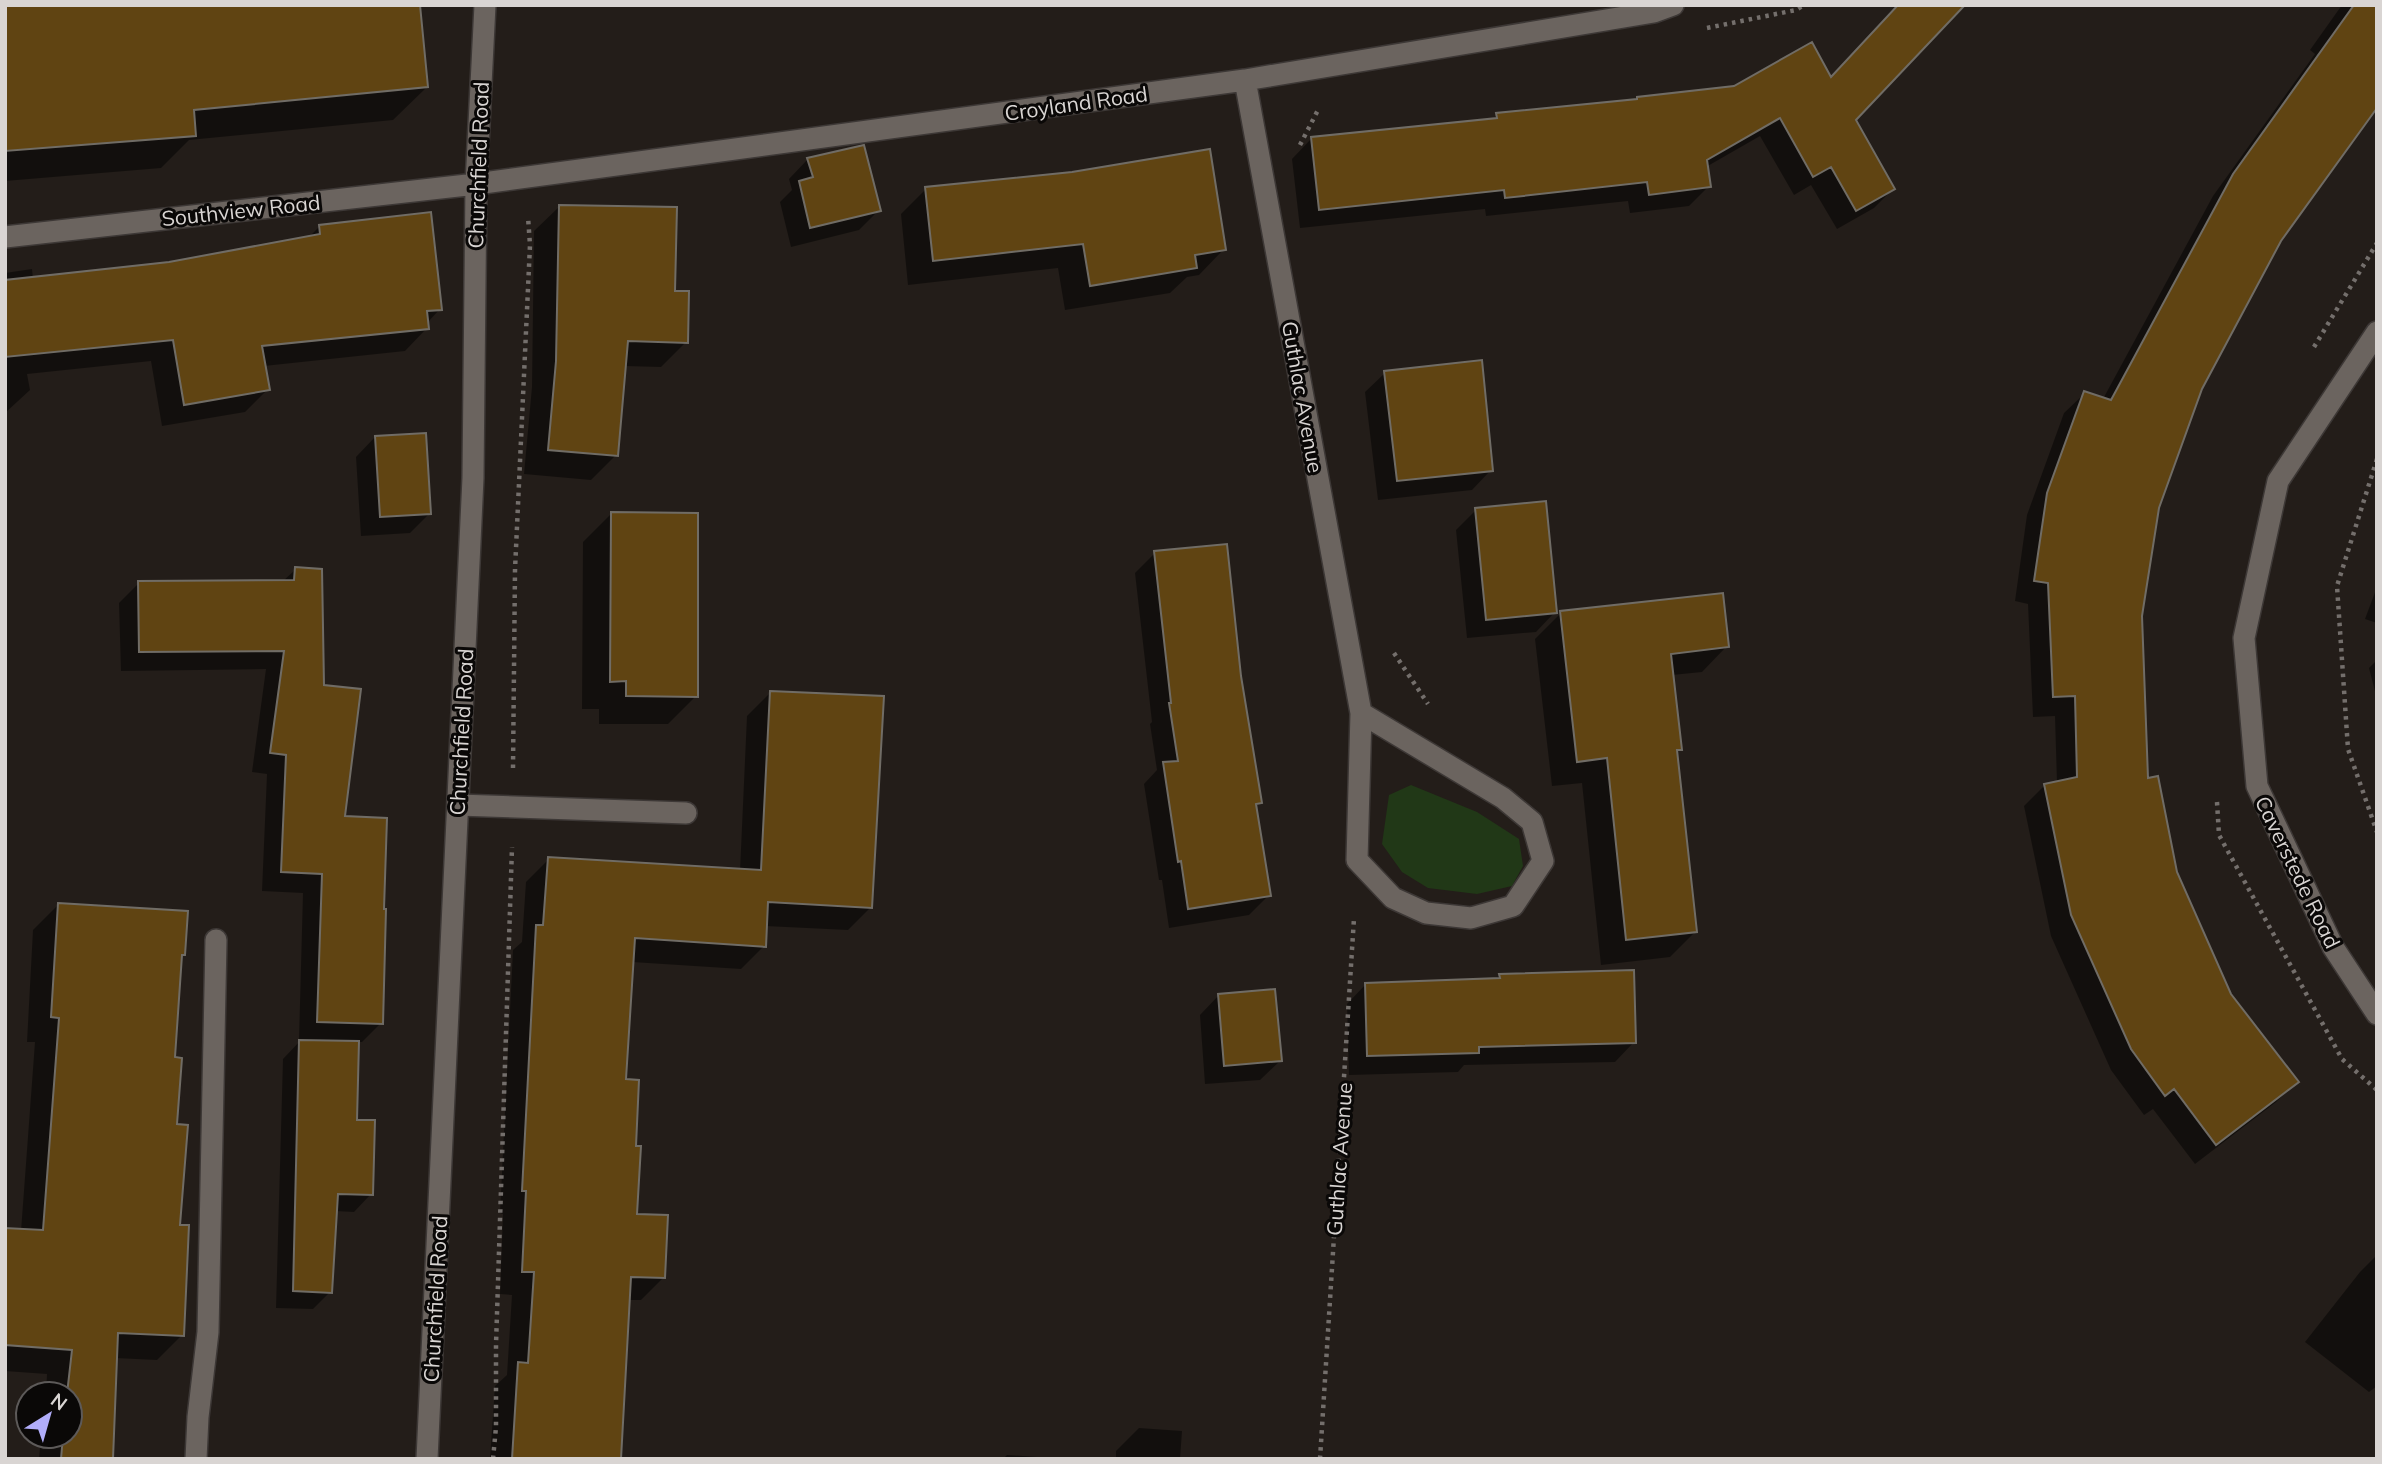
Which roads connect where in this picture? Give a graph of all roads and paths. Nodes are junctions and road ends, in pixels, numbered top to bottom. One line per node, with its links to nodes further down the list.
1 (485, 5): 8 (street, Churchfield Road)
2 (1673, 5): 5 (street, Croyland Road)
3 (1804, 5): 4 (path)
4 (1702, 29)
5 (1245, 80): 8 (street, Croyland Road); 15 (street, Guthlac Avenue)
6 (1329, 107): 7 (path)
7 (1298, 149)
8 (476, 184): 10 (street, Southview Road); 16 (street, Churchfield Road)
9 (528, 210): 17 (path)
10 (5, 237)
11 (2377, 332): 22 (street, Caverstede Road)
12 (2377, 459): 19 (path)
13 (1387, 643): 14 (path)
14 (1433, 712)
15 (1361, 713): 20 (street, Guthlac Avenue); 20 (street)
16 (458, 805): 17 (street); 24 (street, Churchfield Road)
17 (513, 807): 18 (street); 25 (path)
18 (687, 813)
19 (2377, 832)
20 (1357, 860): 26 (path, Guthlac Avenue)
21 (216, 940): 23 (street)
22 (2377, 1014)
23 (196, 1459)
24 (427, 1459)
25 (492, 1459)
26 (1321, 1459)

